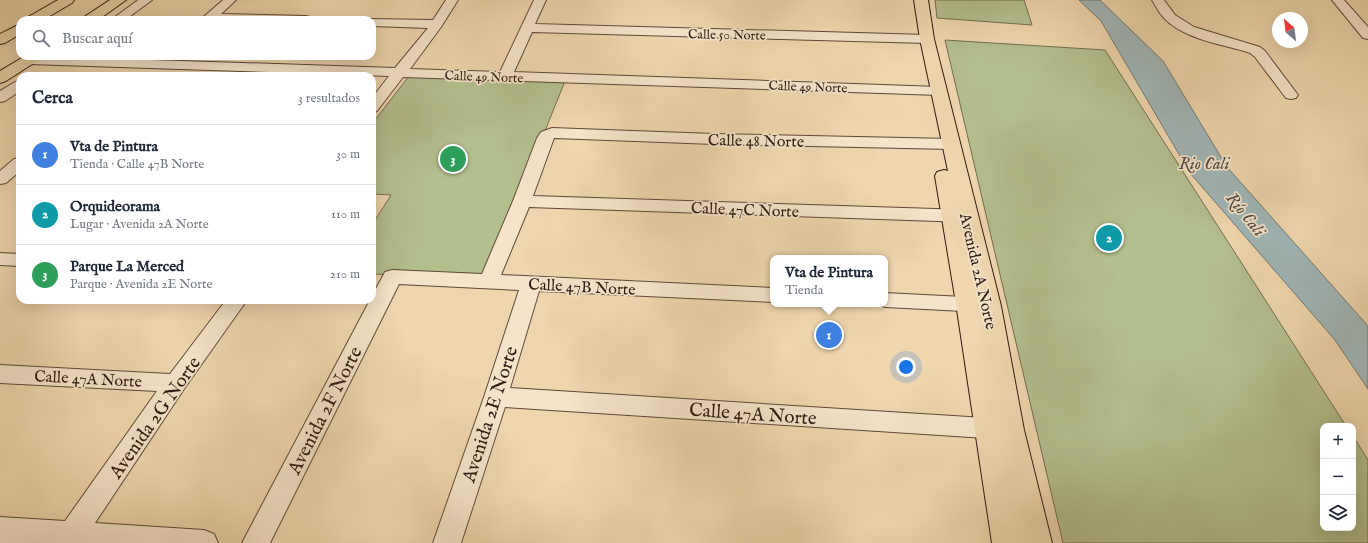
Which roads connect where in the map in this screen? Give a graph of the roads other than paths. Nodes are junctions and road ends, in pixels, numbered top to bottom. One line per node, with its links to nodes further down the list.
1 (67, 0): 11 (main road)
2 (119, 0): 12 (main road)
3 (146, 0): 13 (street)
4 (230, 0): 14 (street)
5 (452, 0): 16 (street)
6 (540, 0): 17 (street)
7 (911, 0): 20 (main road, Avenida 2A Norte)
8 (921, 0): 20 (main road, Avenida 2A Norte)
9 (1158, 0): 32 (street)
10 (1338, 0): 19 (street)
11 (40, 16)
12 (95, 16)
13 (122, 16)
14 (210, 16)
15 (376, 22): 16 (street)
16 (437, 24): 27 (street)
17 (526, 28): 20 (street, Calle 50 Norte); 28 (street)
18 (16, 30): 21 (main road)
19 (1368, 35)
20 (922, 38): 31 (main road, Avenida 2A Norte)
21 (0, 40)
22 (29, 60): 29 (main road)
23 (58, 60): 25 (street)
24 (155, 60): 26 (street); 27 (street, Calle 49 Norte)
25 (40, 72)
26 (139, 72)
27 (399, 73): 28 (street, Calle 49 Norte); 34 (street)
28 (505, 76): 31 (street, Calle 49 Norte)
29 (0, 78)
30 (16, 88): 33 (street)
31 (932, 90): 35 (main road, Avenida 2A Norte)
32 (1291, 95)
33 (0, 98)
34 (376, 103)
35 (946, 144): 38 (street, Calle 48 Norte); 39 (main road, Avenida 2A Norte)
36 (16, 166): 37 (street)
37 (6, 175)
38 (522, 201): 39 (street, Calle 47C Norte); 43 (street)
39 (959, 216): 48 (main road, Avenida 2A Norte)
40 (0, 259): 41 (street)
41 (16, 260)
42 (392, 277): 43 (street, Calle 47B Norte); 57 (street, Avenida 2F Norte)
43 (489, 281): 44 (street, Calle 47B Norte)
44 (531, 284): 45 (street, Calle 47B Norte); 51 (street, Avenida 2E Norte)
45 (770, 295)
46 (888, 300): 48 (street)
47 (234, 304): 50 (street, Avenida 2G Norte)
48 (978, 305): 52 (main road, Avenida 2A Norte)
49 (0, 374): 50 (street, Calle 47A Norte)
50 (176, 383): 54 (street, Avenida 2G Norte)
51 (496, 397): 52 (street, Calle 47A Norte); 58 (street, Avenida 2E Norte)
52 (999, 429): 59 (main road, Avenida 2A Norte); 60 (main road, Avenida 2A Norte)
53 (0, 530): 54 (street)
54 (72, 534): 55 (street)
55 (110, 540): 56 (street)
56 (204, 543)
57 (256, 543)
58 (447, 543)
59 (1007, 543)
60 (1037, 543)

